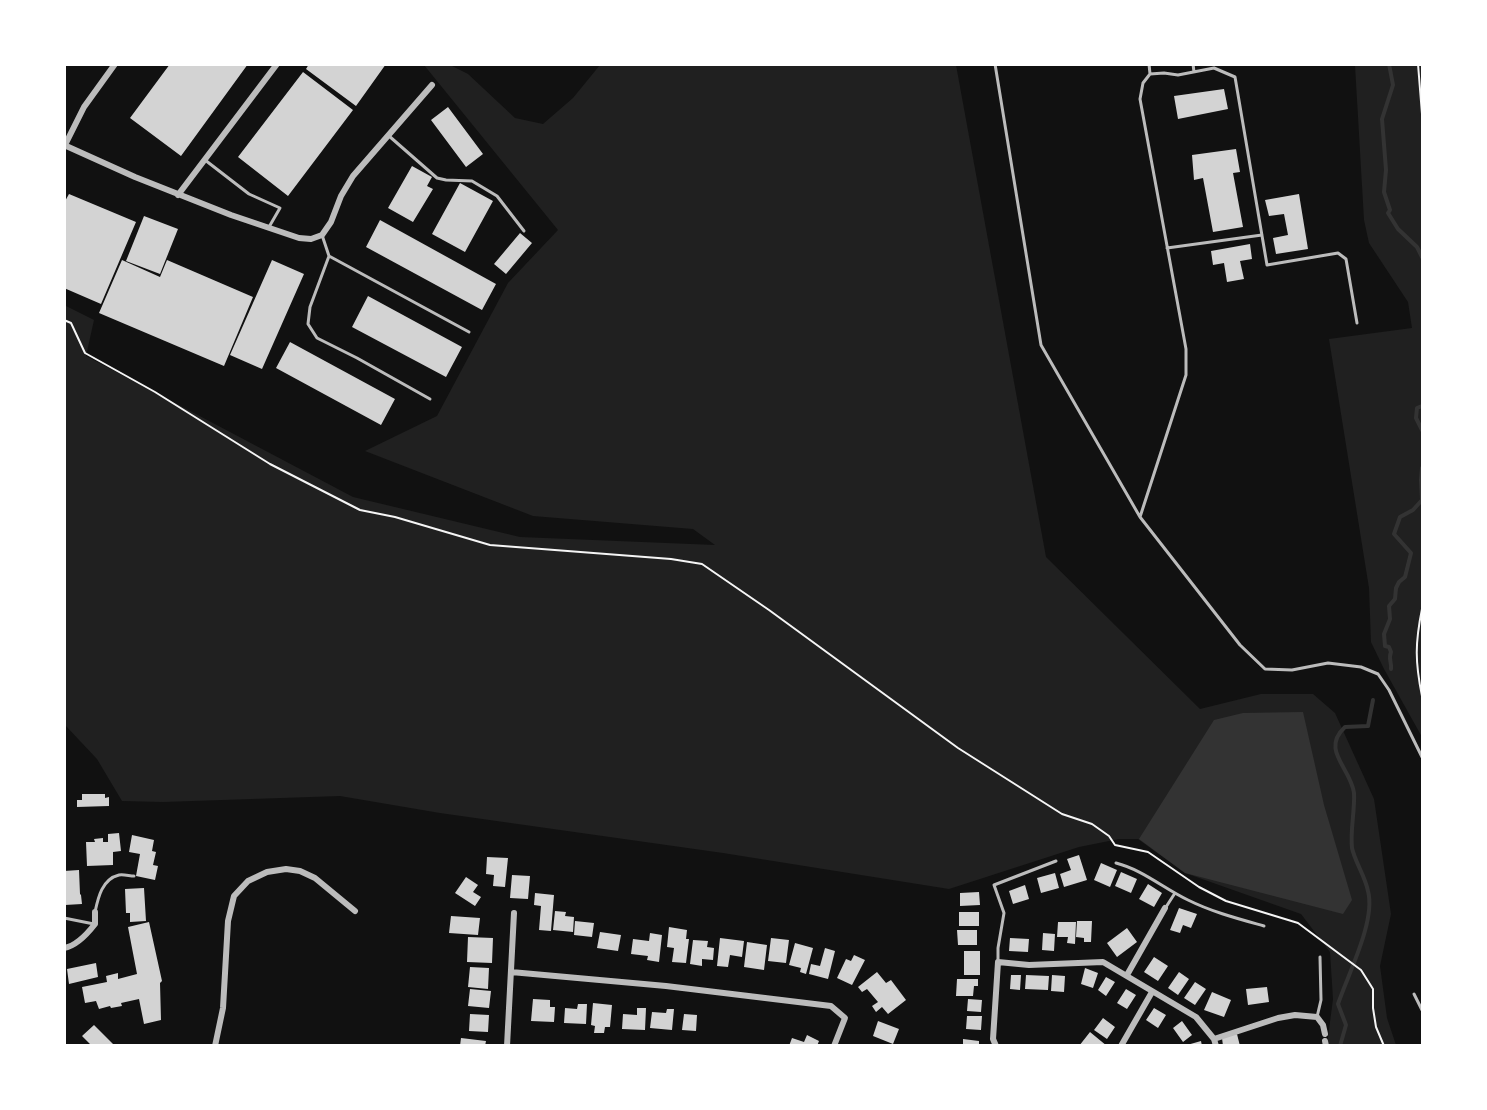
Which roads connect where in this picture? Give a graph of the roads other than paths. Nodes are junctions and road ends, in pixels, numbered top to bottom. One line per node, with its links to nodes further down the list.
1 (115, 64): 10 (street)
2 (277, 64): 11 (street)
3 (996, 64): 22 (lane)
4 (1149, 64): 7 (lane)
5 (1193, 64): 6 (lane)
6 (1194, 72): 7 (lane); 16 (lane)
7 (1150, 74): 17 (lane)
8 (432, 85): 9 (street)
9 (388, 135): 14 (lane); 15 (street)
10 (65, 145): 12 (street)
11 (205, 160): 12 (street); 13 (lane)
12 (178, 195): 13 (street)
13 (269, 229): 15 (street)
14 (524, 231)
15 (322, 235): 18 (lane)
16 (1262, 235): 17 (lane); 19 (lane)
17 (1167, 248): 22 (lane)
18 (328, 256): 20 (lane); 21 (lane)
19 (1357, 323)
20 (469, 332)
21 (430, 399)
22 (1140, 517): 23 (lane)
23 (1422, 757)
24 (1056, 861): 37 (lane)
25 (1116, 863): 27 (lane)
26 (134, 876): 30 (lane)
27 (1175, 893): 28 (lane); 34 (lane)
28 (1165, 909): 39 (street)
29 (355, 911): 46 (street)
30 (95, 912): 33 (street)
31 (514, 912): 38 (street)
32 (64, 918): 33 (lane)
33 (95, 924): 35 (street)
34 (1264, 926)
35 (64, 948)
36 (1320, 957): 43 (lane)
37 (998, 962): 39 (street); 49 (street)
38 (511, 972): 47 (street); 48 (street)
39 (1127, 975): 40 (street)
40 (1152, 992): 45 (street); 50 (street)
41 (1414, 994): 42 (lane)
42 (1422, 1010)
43 (1317, 1017): 44 (street); 45 (street)
44 (1325, 1040)
45 (1215, 1042)
46 (215, 1046)
47 (507, 1046)
48 (834, 1046)
49 (996, 1046)
50 (1121, 1046)

